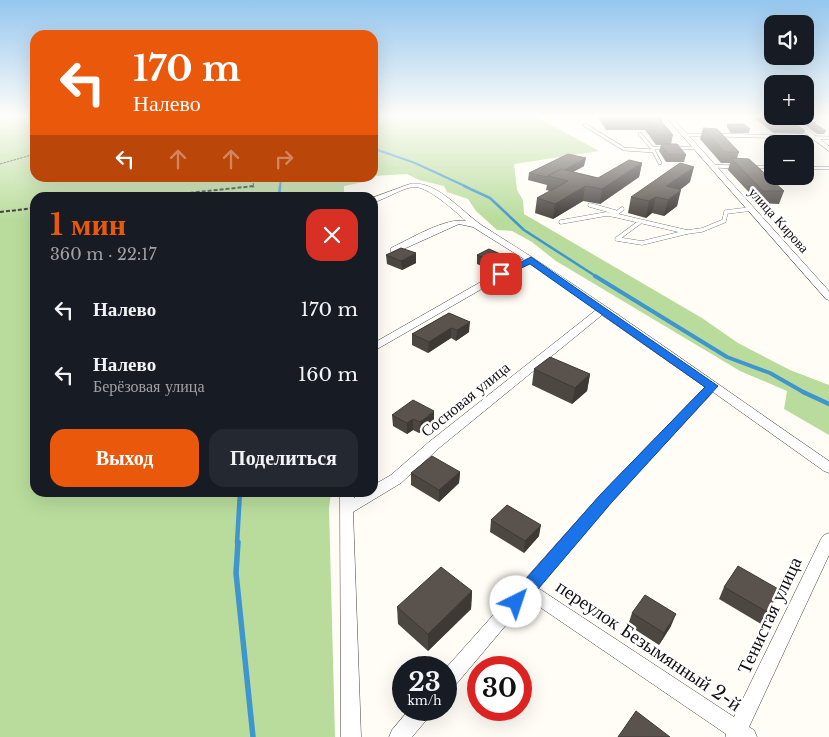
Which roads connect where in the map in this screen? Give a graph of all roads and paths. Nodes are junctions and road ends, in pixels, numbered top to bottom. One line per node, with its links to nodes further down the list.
1 (654, 151): 4 (lane)
2 (699, 151): 6 (street, улица Кирова)
3 (30, 155): 5 (path)
4 (660, 163)
5 (0, 164)
6 (712, 166): 7 (lane); 18 (street, улица Кирова)
7 (738, 167)
8 (747, 167): 9 (lane)
9 (764, 167)
10 (814, 168): 11 (lane)
11 (829, 168)
12 (253, 182): 13 (path)
13 (203, 192)
14 (378, 199): 23 (street)
15 (590, 205): 20 (lane)
16 (30, 209): 19 (path)
17 (622, 209): 20 (lane)
18 (751, 209): 24 (lane); 27 (street, улица Кирова)
19 (0, 212)
20 (616, 214): 21 (lane); 22 (lane)
21 (561, 222)
22 (640, 222): 24 (lane); 24 (lane)
23 (475, 225): 25 (street); 26 (street)
24 (687, 232)
25 (394, 250)
26 (531, 260): 28 (street); 29 (street)
27 (829, 296)
28 (602, 310): 30 (street); 32 (street, Сосновая улица)
29 (378, 346)
30 (712, 386): 31 (street); 35 (street)
31 (829, 468)
32 (378, 487)
33 (346, 501): 39 (street)
34 (829, 539): 38 (street, Тенистая улица)
35 (527, 589): 36 (street); 38 (street, переулок Безымянный 2-й)
36 (457, 669)
37 (413, 721): 40 (street)
38 (740, 735)
39 (351, 737)
40 (399, 737)

